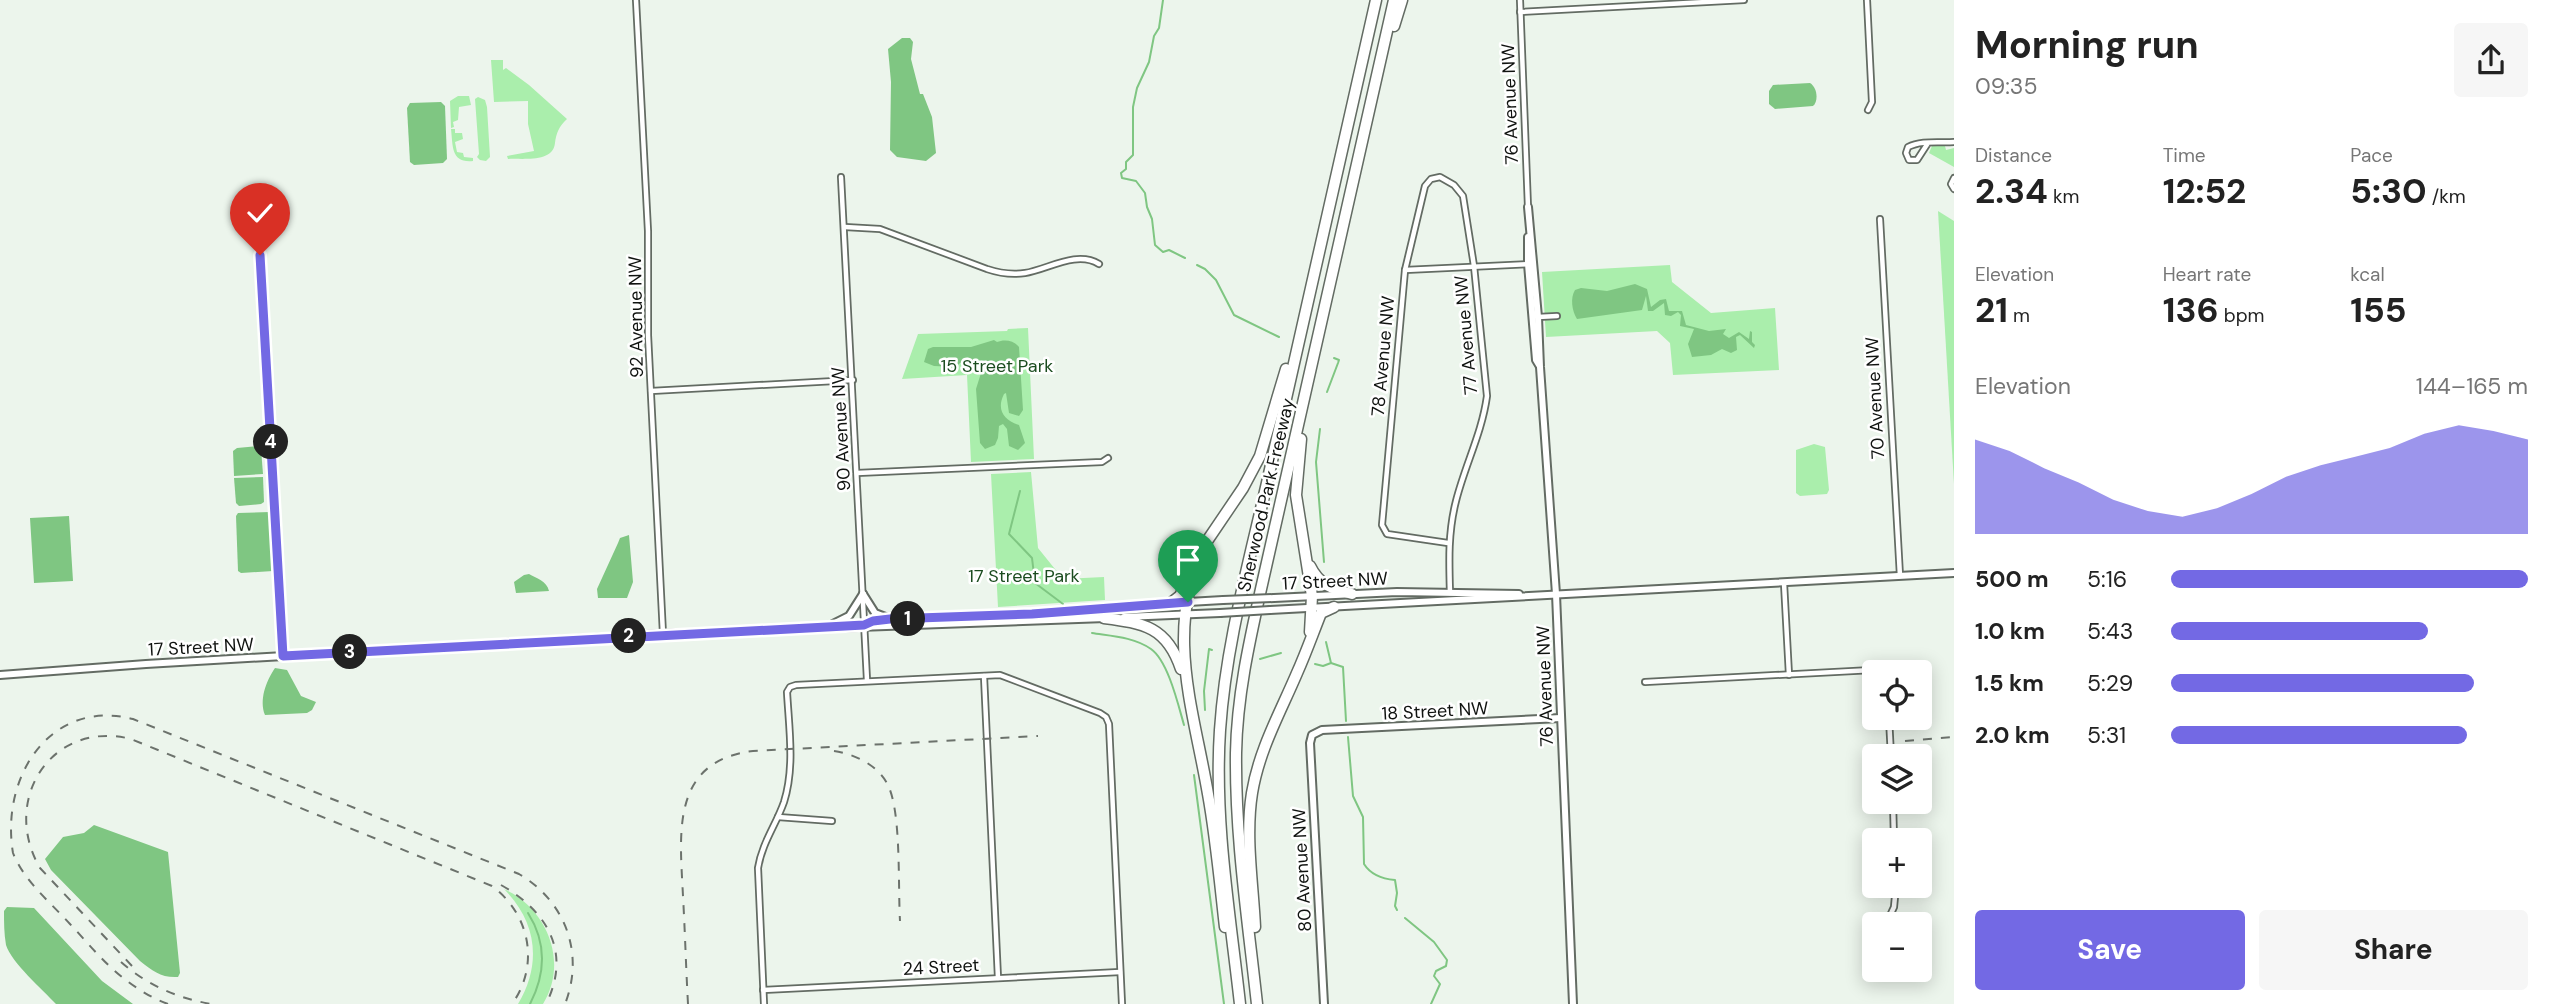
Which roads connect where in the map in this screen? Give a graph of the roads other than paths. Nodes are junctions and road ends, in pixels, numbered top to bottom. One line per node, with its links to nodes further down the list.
1 (636, 0): 33 (street, 92 Avenue NW)
2 (1370, 0): 10 (highway)
3 (1376, 0): 10 (highway, Sherwood Park Freeway)
4 (1394, 0): 11 (highway, Sherwood Park Freeway)
5 (1402, 0): 11 (highway)
6 (1520, 0): 9 (street, 76 Avenue NW)
7 (1744, 0): 9 (street)
8 (1867, 0): 12 (street)
9 (1520, 12): 19 (street, 76 Avenue NW)
10 (1368, 36): 29 (highway, Sherwood Park Freeway)
11 (1380, 62): 30 (highway, Sherwood Park Freeway)
12 (1868, 110)
13 (1954, 142): 14 (street)
14 (1928, 143): 14 (street)
15 (841, 177): 21 (street, 90 Avenue NW)
16 (1954, 178): 18 (street)
17 (1426, 184): 25 (street, 77 Avenue NW); 26 (street, 78 Avenue NW)
18 (1954, 189)
19 (1528, 207): 24 (main road, 76 Avenue NW)
20 (1880, 219): 40 (street, 70 Avenue NW)
21 (845, 227): 23 (street); 32 (street, 90 Avenue NW)
22 (260, 255): 58 (street)
23 (1099, 264)
24 (1531, 264): 25 (street); 28 (main road, 76 Avenue NW); 31 (main road, 76 Avenue NW)
25 (1474, 266): 26 (street); 37 (street, 77 Avenue NW)
26 (1405, 270): 37 (street, 78 Avenue NW)
27 (1557, 316): 28 (street)
28 (1538, 317): 31 (main road, 76 Avenue NW)
29 (1303, 326): 36 (highway); 75 (highway, Sherwood Park Freeway)
30 (1318, 336): 38 (highway); 76 (highway, Sherwood Park Freeway)
31 (1540, 367): 45 (main road, 76 Avenue NW)
32 (853, 380): 33 (street); 35 (street, 90 Avenue NW)
33 (651, 391): 56 (street, 92 Avenue NW)
34 (1108, 457): 35 (street)
35 (857, 473): 43 (street, 90 Avenue NW)
36 (1206, 543): 47 (highway); 48 (highway)
37 (1448, 543): 42 (street, 77 Avenue NW)
38 (1304, 545): 44 (highway); 46 (highway)
39 (1954, 573): 40 (main road, 17 Street NW)
40 (1900, 576): 41 (main road, 17 Street NW)
41 (1784, 583): 45 (main road, 17 Street NW); 61 (street)
42 (1450, 593): 44 (main road, 17 Street NW); 45 (main road, 17 Street NW)
43 (863, 594): 53 (main road); 54 (street, 90 Avenue NW); 55 (main road)
44 (1352, 594): 46 (main road, 17 Street NW)
45 (1556, 594): 49 (main road, 17 Street NW); 66 (main road, 76 Avenue NW)
46 (1312, 596): 47 (main road, 17 Street NW, bridge); 50 (highway)
47 (1188, 602): 48 (main road, 17 Street NW); 51 (highway)
48 (1171, 603): 53 (main road, 17 Street NW)
49 (1334, 607): 50 (main road, 17 Street NW); 57 (highway)
50 (1311, 609): 51 (main road, 17 Street NW, bridge); 57 (highway)
51 (1187, 614): 52 (main road, 17 Street NW); 65 (highway)
52 (1104, 618): 54 (main road, 17 Street NW); 65 (highway)
53 (890, 619): 54 (main road, 17 Street NW)
54 (864, 625): 55 (main road, 17 Street NW); 63 (street, 90 Avenue NW)
55 (829, 626): 56 (main road, 17 Street NW)
56 (663, 634): 58 (main road, 17 Street NW)
57 (1306, 649): 76 (highway)
58 (283, 656): 60 (main road, 17 Street NW)
59 (1862, 671): 61 (street)
60 (0, 675)
61 (1789, 675): 64 (street)
62 (984, 676): 63 (street); 70 (street); 71 (street)
63 (867, 680): 68 (street)
64 (1645, 682)
65 (1186, 687): 75 (highway)
66 (1561, 718): 67 (main road, 18 Street NW); 78 (main road, 76 Avenue NW)
67 (1312, 735): 77 (main road, 80 Avenue NW)
68 (778, 817): 69 (street); 72 (street)
69 (832, 821)
70 (1120, 972): 71 (street, 24 Street); 74 (street)
71 (998, 978): 72 (street, 24 Street)
72 (763, 990): 73 (street)
73 (764, 1004)
74 (1122, 1004)
75 (1237, 1004)
76 (1257, 1004)
77 (1324, 1004)
78 (1573, 1004)

